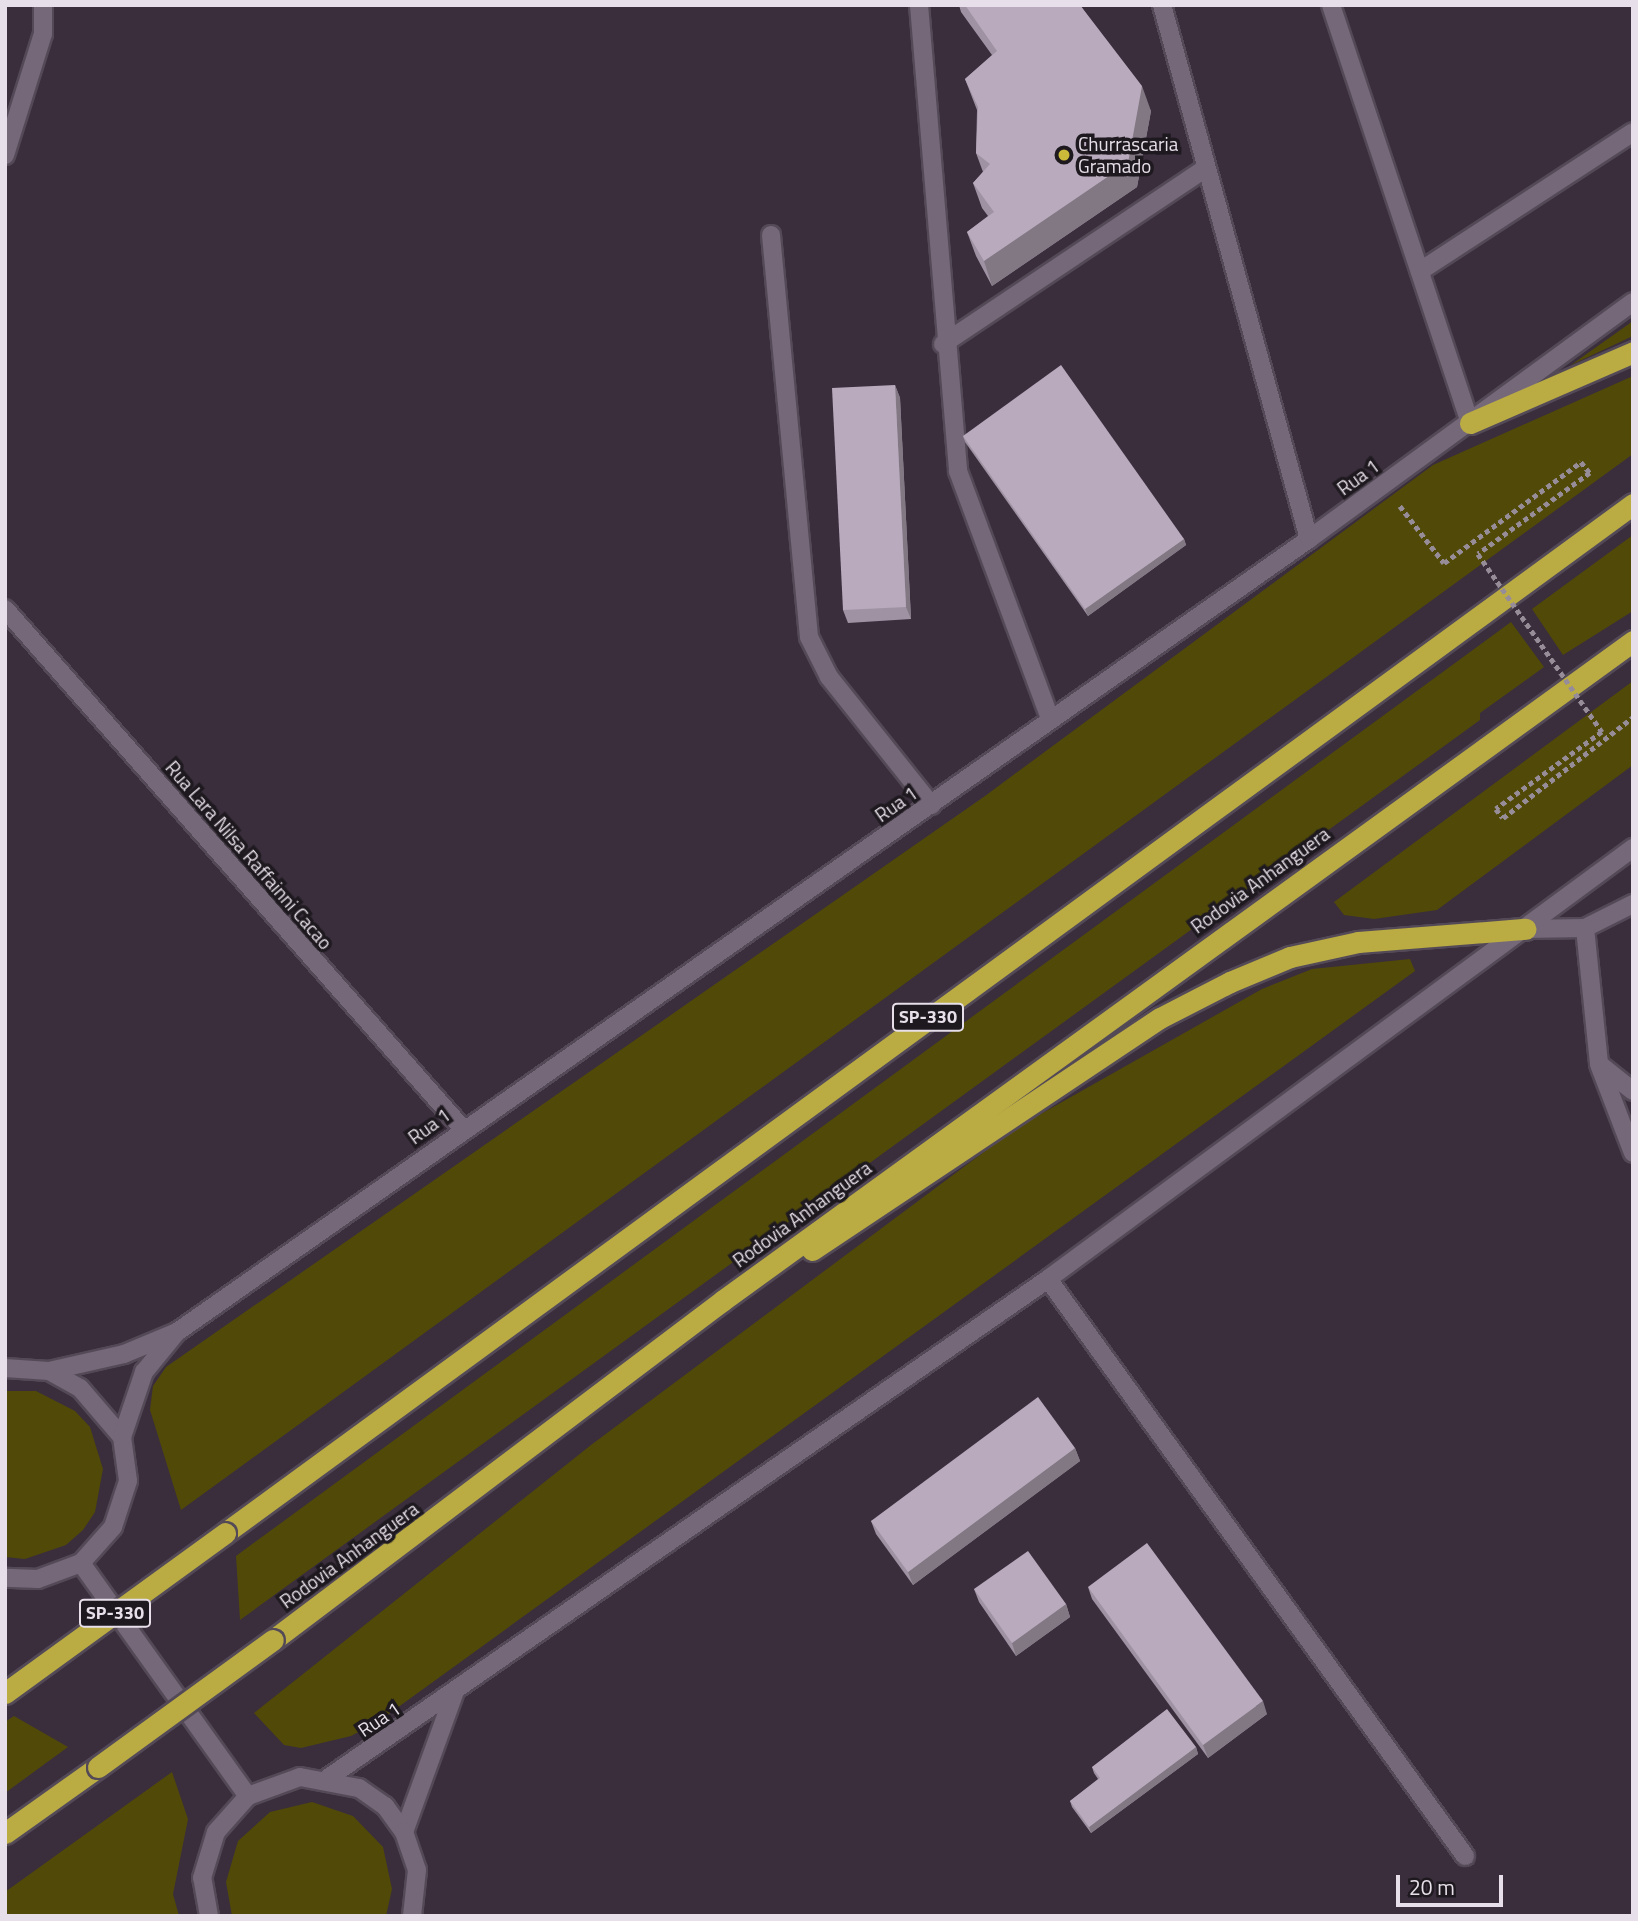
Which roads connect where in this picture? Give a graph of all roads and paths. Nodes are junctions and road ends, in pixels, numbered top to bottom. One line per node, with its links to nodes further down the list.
1 (43, 5): 6 (street)
2 (919, 5): 11 (street)
3 (1162, 5): 7 (street)
4 (1331, 5): 9 (street)
5 (1633, 132): 9 (street)
6 (5, 155)
7 (1206, 168): 11 (street); 16 (street)
8 (771, 235): 21 (street)
9 (1420, 271): 13 (street)
10 (1633, 302): 13 (street, Rua 1)
11 (943, 344): 20 (street)
12 (1633, 352): 13 (highway)
13 (1470, 422): 14 (street, Rua 1)
14 (1383, 484): 16 (street, Rua 1); 19 (path, bridge)
15 (1633, 504): 38 (highway, SP-330, bridge)
16 (1309, 539): 20 (street, Rua 1)
17 (5, 609): 28 (street, Rua Lara Nilsa Raffainni Cacao)
18 (1633, 640): 31 (highway, Rodovia Anhanguera)
19 (1633, 717)
20 (1050, 719): 21 (street, Rua 1)
21 (931, 805): 28 (street, Rua 1)
22 (1633, 848): 25 (street, Rua 1)
23 (1627, 911): 24 (street)
24 (1585, 928): 25 (street); 26 (street)
25 (1525, 929): 30 (street, Rua 1); 31 (highway)
26 (1599, 1064): 27 (street); 29 (street)
27 (1633, 1091)
28 (462, 1128): 32 (street, Rua 1)
29 (1633, 1153)
30 (1048, 1279): 39 (street, Rua 1); 44 (street)
31 (722, 1301): 43 (highway, Rodovia Anhanguera, bridge)
32 (177, 1332): 34 (street, Rua 1); 35 (street, Rua 1)
33 (5, 1368): 34 (street)
34 (49, 1371): 35 (street)
35 (122, 1437): 36 (street)
36 (81, 1563): 37 (street); 41 (street)
37 (5, 1578)
38 (5, 1693)
39 (454, 1695): 40 (street, Rua 1); 42 (street)
40 (328, 1778): 41 (street); 42 (street)
41 (248, 1796): 45 (street)
42 (404, 1832): 46 (street)
43 (5, 1833)
44 (1465, 1856)
45 (209, 1916)
46 (412, 1916)

